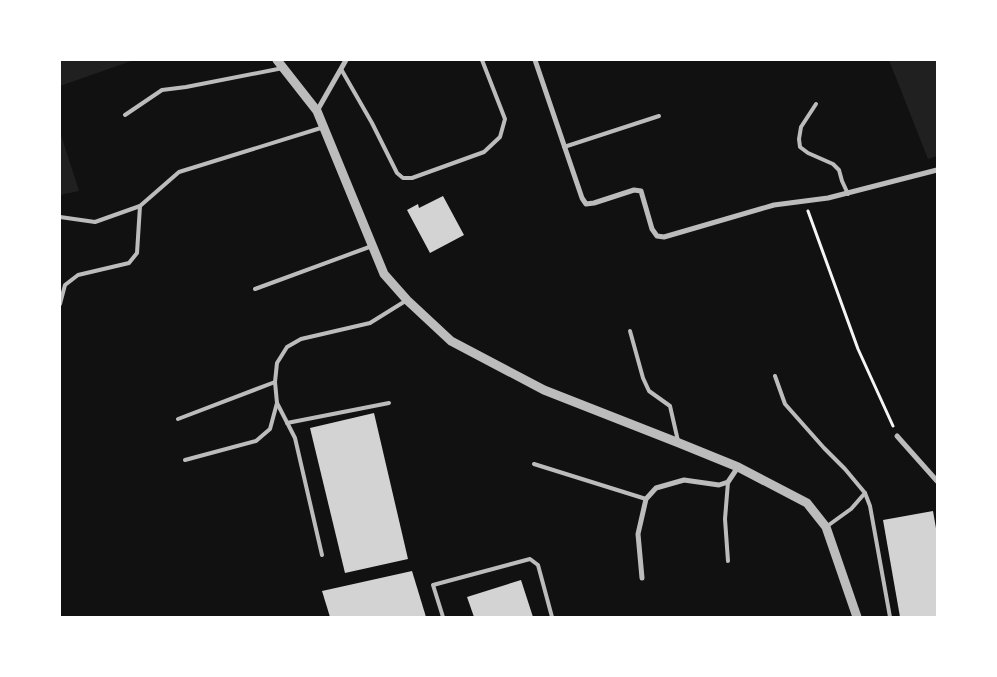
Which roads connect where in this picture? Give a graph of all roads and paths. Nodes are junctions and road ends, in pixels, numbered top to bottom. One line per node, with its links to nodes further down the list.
1 (277, 60): 5 (street)
2 (346, 60): 6 (street)
3 (482, 60): 6 (lane)
4 (535, 60): 12 (street)
5 (284, 68): 8 (street); 9 (lane)
6 (340, 69): 8 (street)
7 (816, 104): 14 (lane)
8 (317, 111): 11 (street)
9 (125, 115)
10 (659, 116): 12 (lane)
11 (324, 127): 16 (lane); 18 (street)
12 (564, 147): 15 (street)
13 (937, 170): 14 (street)
14 (848, 194): 15 (street)
15 (805, 201): 29 (path)
16 (140, 206): 17 (lane); 21 (lane)
17 (60, 216)
18 (372, 246): 19 (lane); 20 (street)
19 (255, 290)
20 (407, 300): 24 (lane); 30 (street)
21 (60, 304)
22 (630, 331): 30 (lane)
23 (775, 376): 36 (lane)
24 (275, 382): 25 (lane); 27 (lane)
25 (277, 403): 28 (lane); 31 (lane)
26 (388, 403): 28 (lane)
27 (178, 419)
28 (287, 423): 39 (lane)
29 (897, 436): 34 (street)
30 (679, 443): 33 (street)
31 (185, 460)
32 (534, 464): 37 (lane)
33 (738, 467): 35 (street); 38 (street)
34 (937, 481)
35 (728, 482): 37 (street); 40 (lane)
36 (865, 493): 38 (lane); 45 (lane)
37 (646, 498): 41 (street)
38 (826, 527): 44 (street)
39 (322, 555)
40 (728, 561)
41 (642, 578)
42 (443, 617): 43 (lane)
43 (552, 617)
44 (857, 617)
45 (890, 617)

